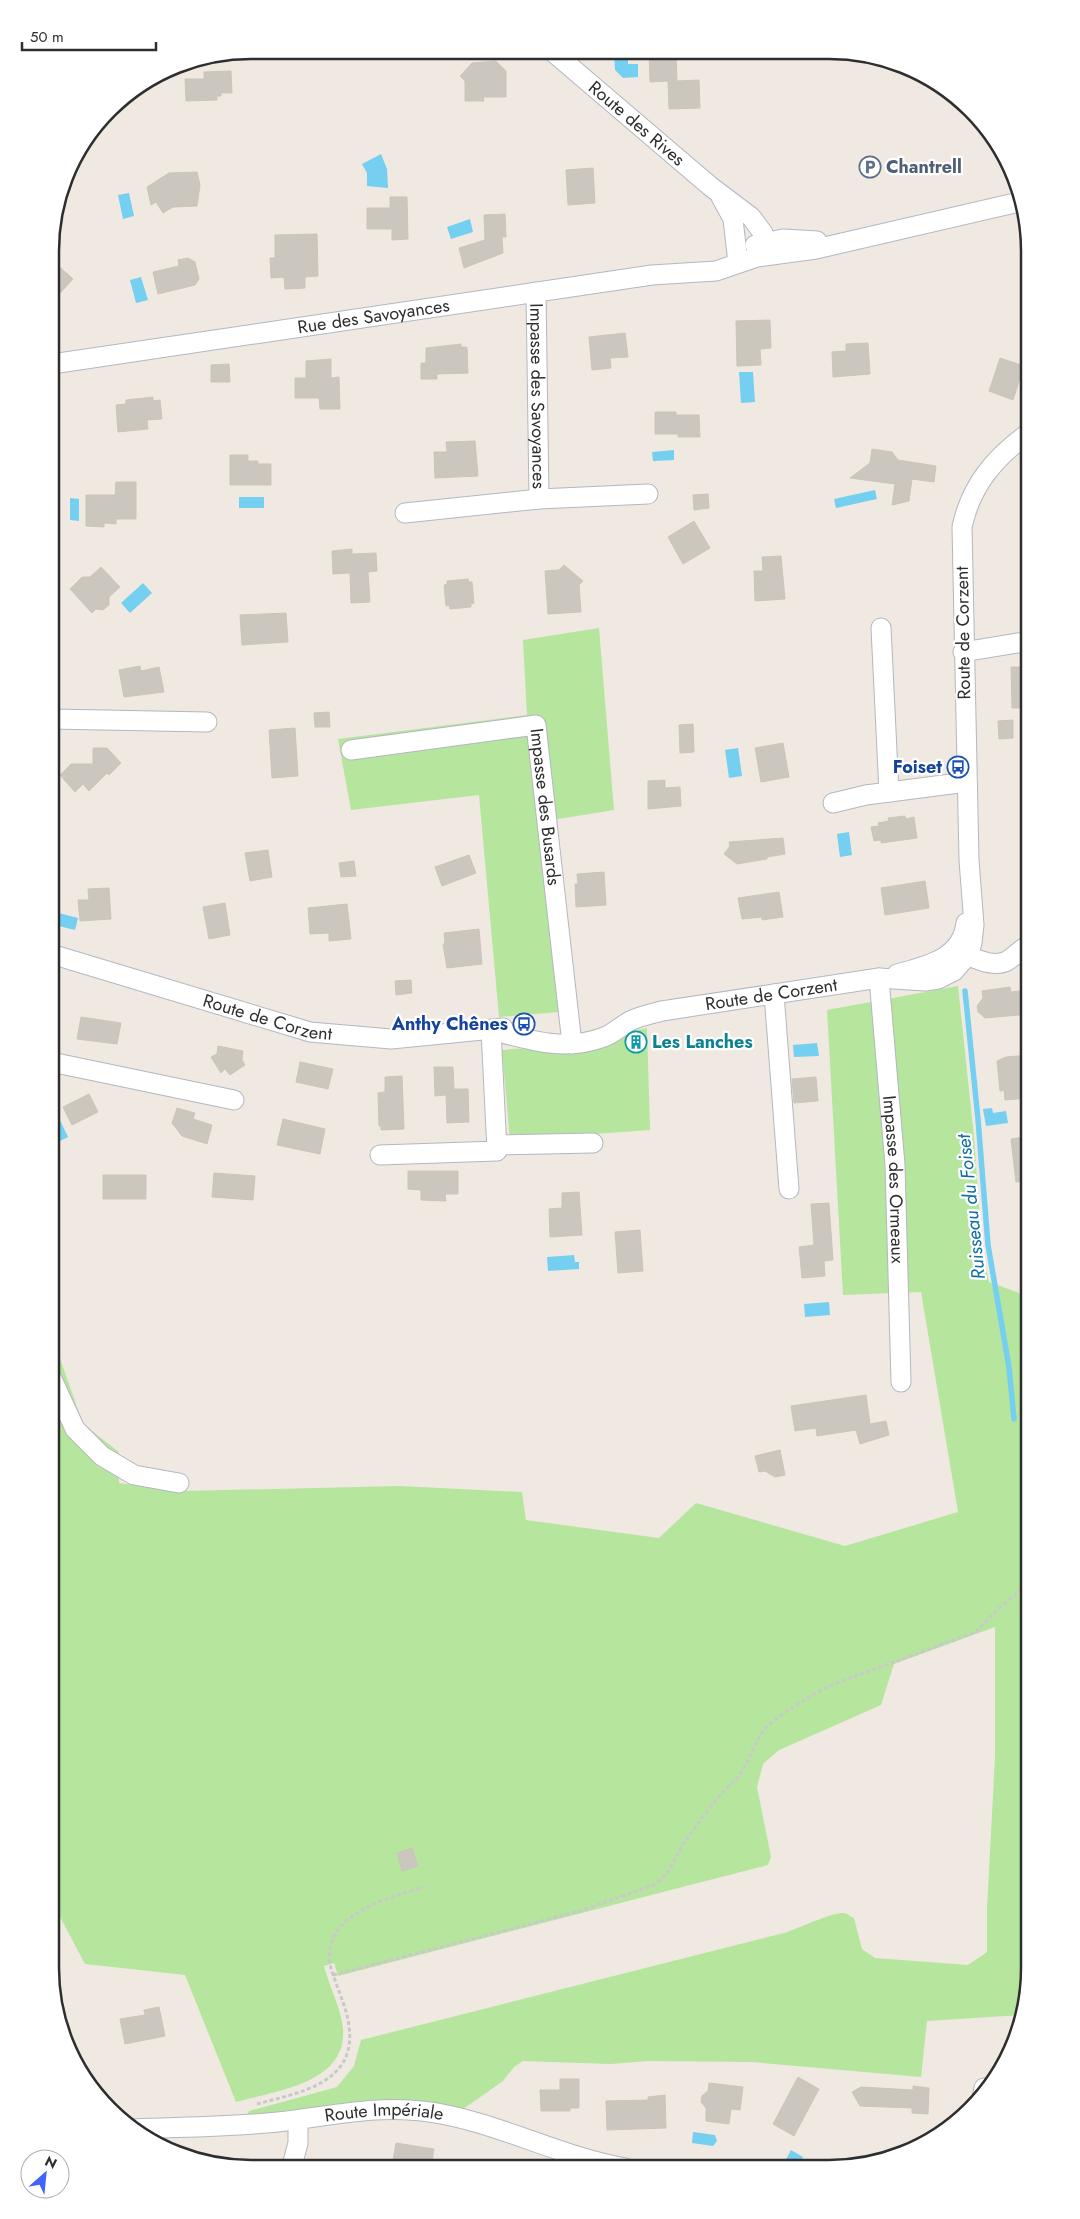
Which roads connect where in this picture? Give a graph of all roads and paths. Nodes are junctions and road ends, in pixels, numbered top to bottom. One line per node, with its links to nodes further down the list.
1 (562, 59): 2 (street, Route des Rives)
2 (719, 194): 4 (street, Route des Rives); 5 (street, Route des Rives)
3 (1015, 203): 4 (street, Rue des Savoyances)
4 (768, 249): 5 (street, Rue des Savoyances)
5 (737, 257): 6 (street, Rue des Savoyances)
6 (536, 292): 7 (street, Rue des Savoyances); 10 (street, Impasse des Savoyances)
7 (59, 363)
8 (1021, 439): 14 (street, Route de Corzent)
9 (648, 494): 10 (street, Impasse des Savoyances)
10 (539, 499): 11 (street, Impasse des Savoyances)
11 (405, 513)
12 (881, 628): 19 (street)
13 (1021, 642): 14 (street)
14 (964, 652): 18 (street, Route de Corzent)
15 (59, 719): 16 (street)
16 (207, 722)
17 (351, 750): 27 (street, Impasse des Busards)
18 (967, 782): 19 (street); 21 (street, Route de Corzent)
19 (889, 792): 20 (street)
20 (833, 803)
21 (963, 950): 22 (street); 24 (street, Route de Corzent)
22 (1021, 950)
23 (59, 956): 26 (street, Route de Corzent)
24 (879, 978): 25 (street, Route de Corzent); 34 (street, Impasse des Ormeaux)
25 (774, 994): 27 (street, Route de Corzent); 33 (street)
26 (491, 1030): 27 (street, Route de Corzent); 31 (street)
27 (572, 1038)
28 (59, 1064): 29 (street)
29 (234, 1100)
30 (593, 1143): 31 (street)
31 (496, 1145): 32 (street)
32 (380, 1155)
33 (789, 1189)
34 (901, 1382)
35 (59, 1395): 36 (street)
36 (179, 1482)
37 (1021, 1590): 39 (path)
38 (423, 1887): 39 (path)
39 (332, 1975): 40 (path)
40 (249, 2106)
41 (298, 2120): 42 (street, Route Impériale); 43 (street); 44 (street, Route Impériale)
42 (145, 2129)
43 (294, 2160)
44 (589, 2160)

